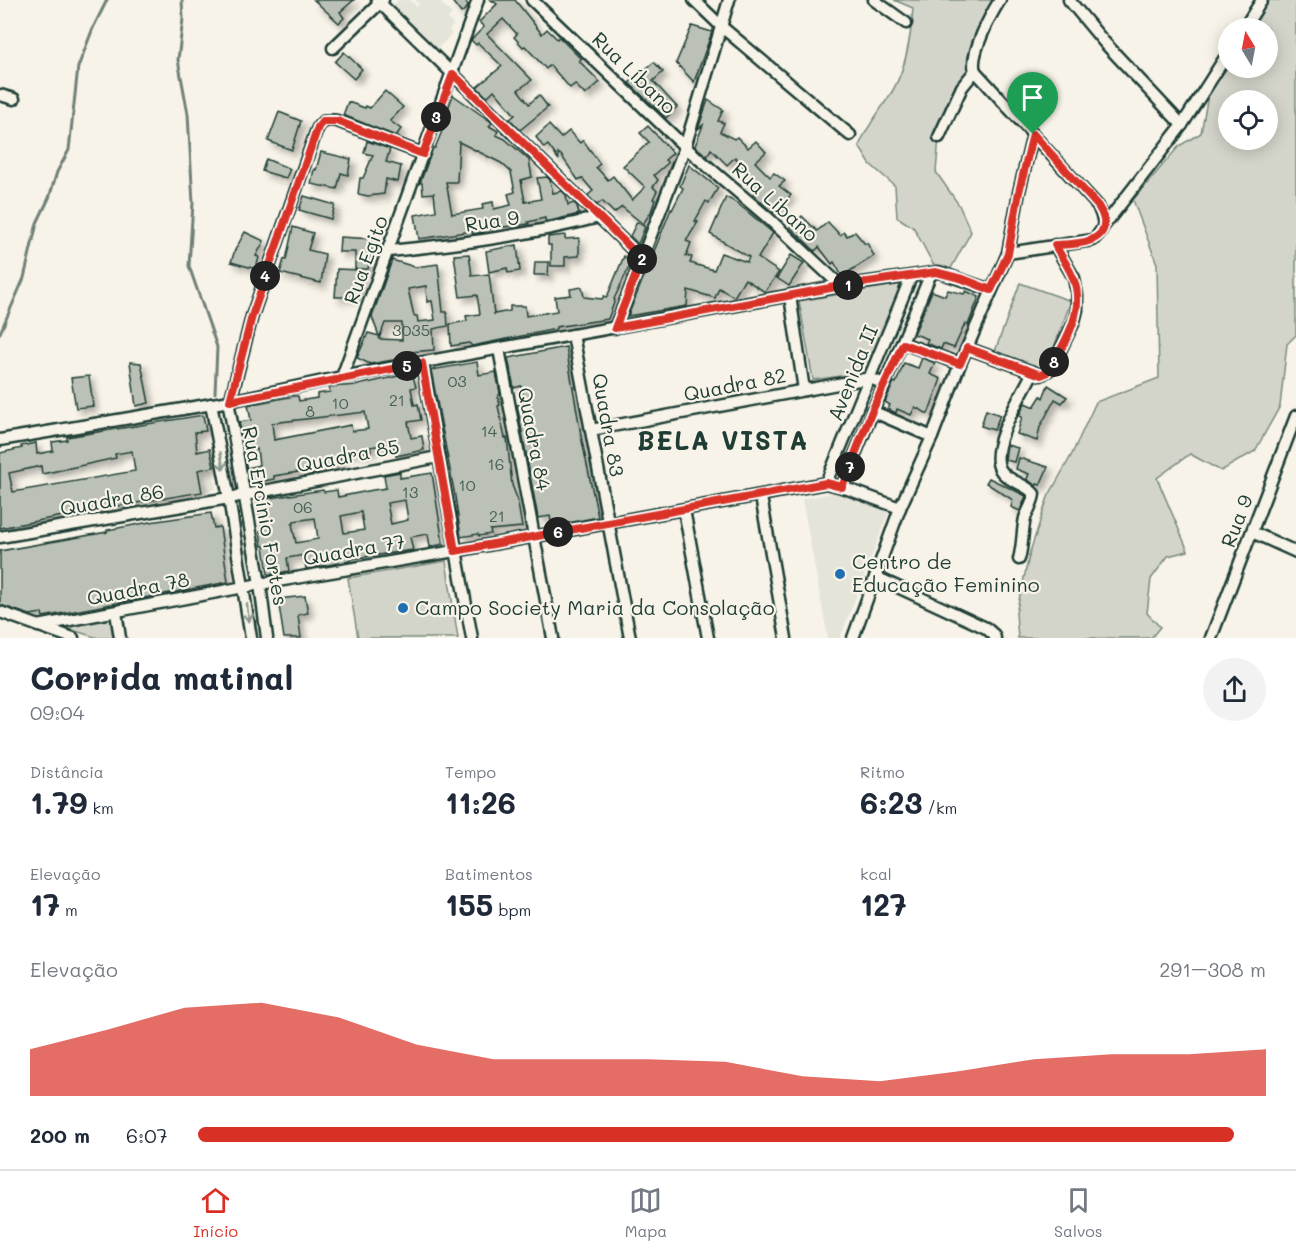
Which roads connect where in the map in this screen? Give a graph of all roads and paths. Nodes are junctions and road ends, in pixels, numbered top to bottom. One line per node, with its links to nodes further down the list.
1 (478, 0): 16 (street, Rua Egito)
2 (532, 0): 23 (street, Rua Líbano)
3 (694, 0): 12 (street)
4 (729, 0): 12 (street)
5 (874, 0): 11 (street)
6 (1000, 0): 15 (street)
7 (1069, 0): 19 (street)
8 (1262, 0): 10 (street)
9 (380, 1): 13 (street); 16 (street)
10 (1250, 18)
11 (906, 23)
12 (722, 27): 21 (street); 23 (street)
13 (333, 48)
14 (1218, 69): 19 (street)
15 (975, 71): 20 (street); 22 (street)
16 (453, 74): 24 (street, Rua Egito); 25 (street)
17 (0, 95): 18 (street)
18 (14, 99)
19 (1182, 125): 26 (street)
20 (1033, 134): 26 (street); 29 (street)
21 (850, 135)
22 (939, 137)
23 (685, 147): 30 (street); 33 (street, Rua Libano)
24 (423, 154): 28 (street, Rua Egito); 48 (street, Rua Ercínio Fortes)
25 (599, 217): 28 (street, Rua 9); 30 (street)
26 (1103, 227): 27 (street)
27 (1055, 245): 29 (street); 43 (street)
28 (389, 251): 44 (street, Rua Egito)
29 (1008, 254): 34 (street)
30 (642, 259): 36 (street)
31 (931, 273): 32 (street); 34 (street); 38 (street, Avenida II)
32 (911, 277): 33 (street); 45 (street, Avenida II)
33 (841, 286): 35 (street)
34 (991, 290): 39 (street)
35 (790, 296): 36 (street); 47 (street)
36 (615, 328): 37 (street)
37 (573, 335): 40 (street); 52 (street, Quadra 83)
38 (903, 344): 42 (street); 46 (street, Avenida II)
39 (967, 348): 42 (street); 43 (street)
40 (499, 349): 41 (street); 66 (street, Quadra 84)
41 (422, 363): 44 (street); 55 (street)
42 (960, 364): 53 (street)
43 (1033, 372): 69 (street)
44 (342, 377): 48 (street)
45 (870, 378): 46 (street); 47 (street, Quadra 82); 56 (street, Avenida II)
46 (884, 384): 50 (street, Avenida II)
47 (804, 390): 52 (street, Quadra 82)
48 (230, 401): 49 (street); 58 (street, Rua Ercínio Fortes)
49 (212, 404): 54 (street); 60 (street, Rua Ercínio Fortes, one-way to 60)
50 (872, 411): 53 (street); 57 (street, Avenida II)
51 (1296, 416): 64 (street, Rua 9)
52 (591, 430): 63 (street, Quadra 83)
53 (932, 437): 61 (street)
54 (0, 440)
55 (438, 457): 58 (street, Quadra 85); 67 (street)
56 (826, 483): 57 (street); 59 (street, Quadra 77)
57 (842, 487): 61 (street)
58 (244, 495): 60 (street, Quadra 85); 71 (street, Rua Ercínio Fortes)
59 (761, 496): 62 (street, Quadra 77); 84 (street)
60 (229, 498): 65 (street, Quadra 86); 72 (street, Rua Ercínio Fortes)
61 (900, 508): 70 (street)
62 (684, 510): 63 (street, Quadra 77); 83 (street)
63 (607, 523): 66 (street, Quadra 77); 82 (street, Quadra 83)
64 (1252, 532): 68 (street); 87 (street, Rua 9)
65 (0, 537)
66 (534, 537): 67 (street, Quadra 77); 81 (street, Quadra 84)
67 (455, 551): 71 (street, Quadra 77); 80 (street)
68 (1296, 552)
69 (1019, 559)
70 (876, 577): 85 (street); 86 (street)
71 (260, 584): 72 (street, Quadra 77); 79 (street, Rua Ercínio Fortes)
72 (244, 587): 74 (street, Quadra 78); 78 (street, Rua Ercínio Fortes, one-way to 78)
73 (0, 612): 75 (street)
74 (116, 612): 75 (street, Quadra 78); 77 (street)
75 (38, 626): 76 (street)
76 (73, 638)
77 (120, 638)
78 (251, 638)
79 (267, 638)
80 (472, 638)
81 (553, 638)
82 (630, 638)
83 (708, 638)
84 (786, 638)
85 (853, 638)
86 (995, 638)
87 (1211, 638)

